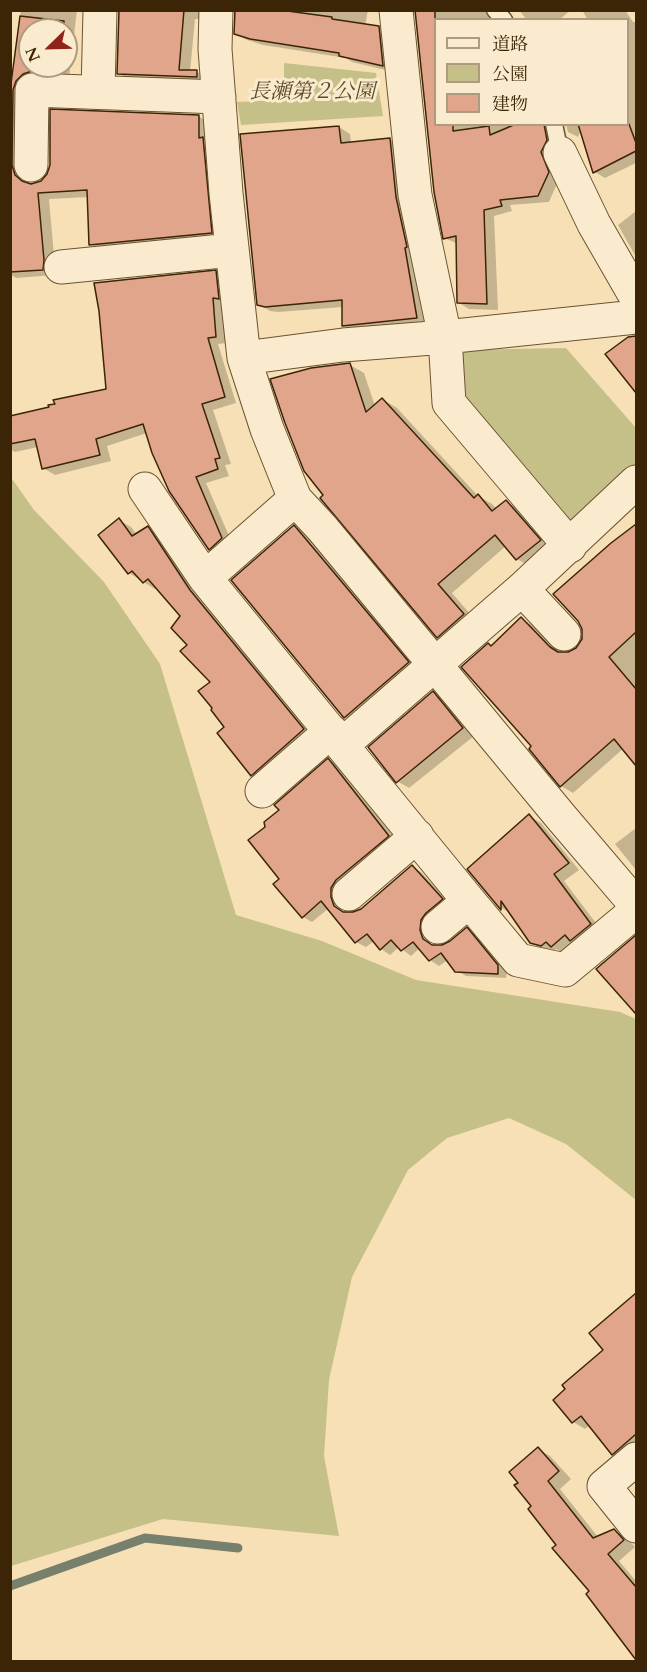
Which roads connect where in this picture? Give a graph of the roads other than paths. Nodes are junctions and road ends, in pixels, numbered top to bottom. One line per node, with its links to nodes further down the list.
1 (99, 10): 4 (street)
2 (216, 10): 5 (street)
3 (396, 10): 12 (street)
4 (98, 93): 5 (street); 7 (street)
5 (219, 97): 8 (street)
6 (557, 139): 10 (street)
7 (31, 165)
8 (232, 250): 9 (street); 13 (street)
9 (61, 267)
10 (636, 297)
11 (636, 317): 12 (street)
12 (445, 337): 13 (street); 17 (street)
13 (244, 358): 16 (street)
14 (636, 482): 17 (street)
15 (145, 489): 18 (street)
16 (295, 499): 18 (street); 21 (street)
17 (570, 546): 19 (street)
18 (205, 578): 22 (street)
19 (522, 589): 20 (street); 21 (street)
20 (564, 634)
21 (435, 665): 22 (street); 27 (street)
22 (337, 738): 23 (street); 24 (street)
23 (262, 791)
24 (417, 836): 25 (street); 26 (street)
25 (349, 894)
26 (469, 901): 28 (street); 29 (street)
27 (636, 905)
28 (636, 911)
29 (438, 927)
30 (636, 1459): 31 (street)
31 (636, 1526)

